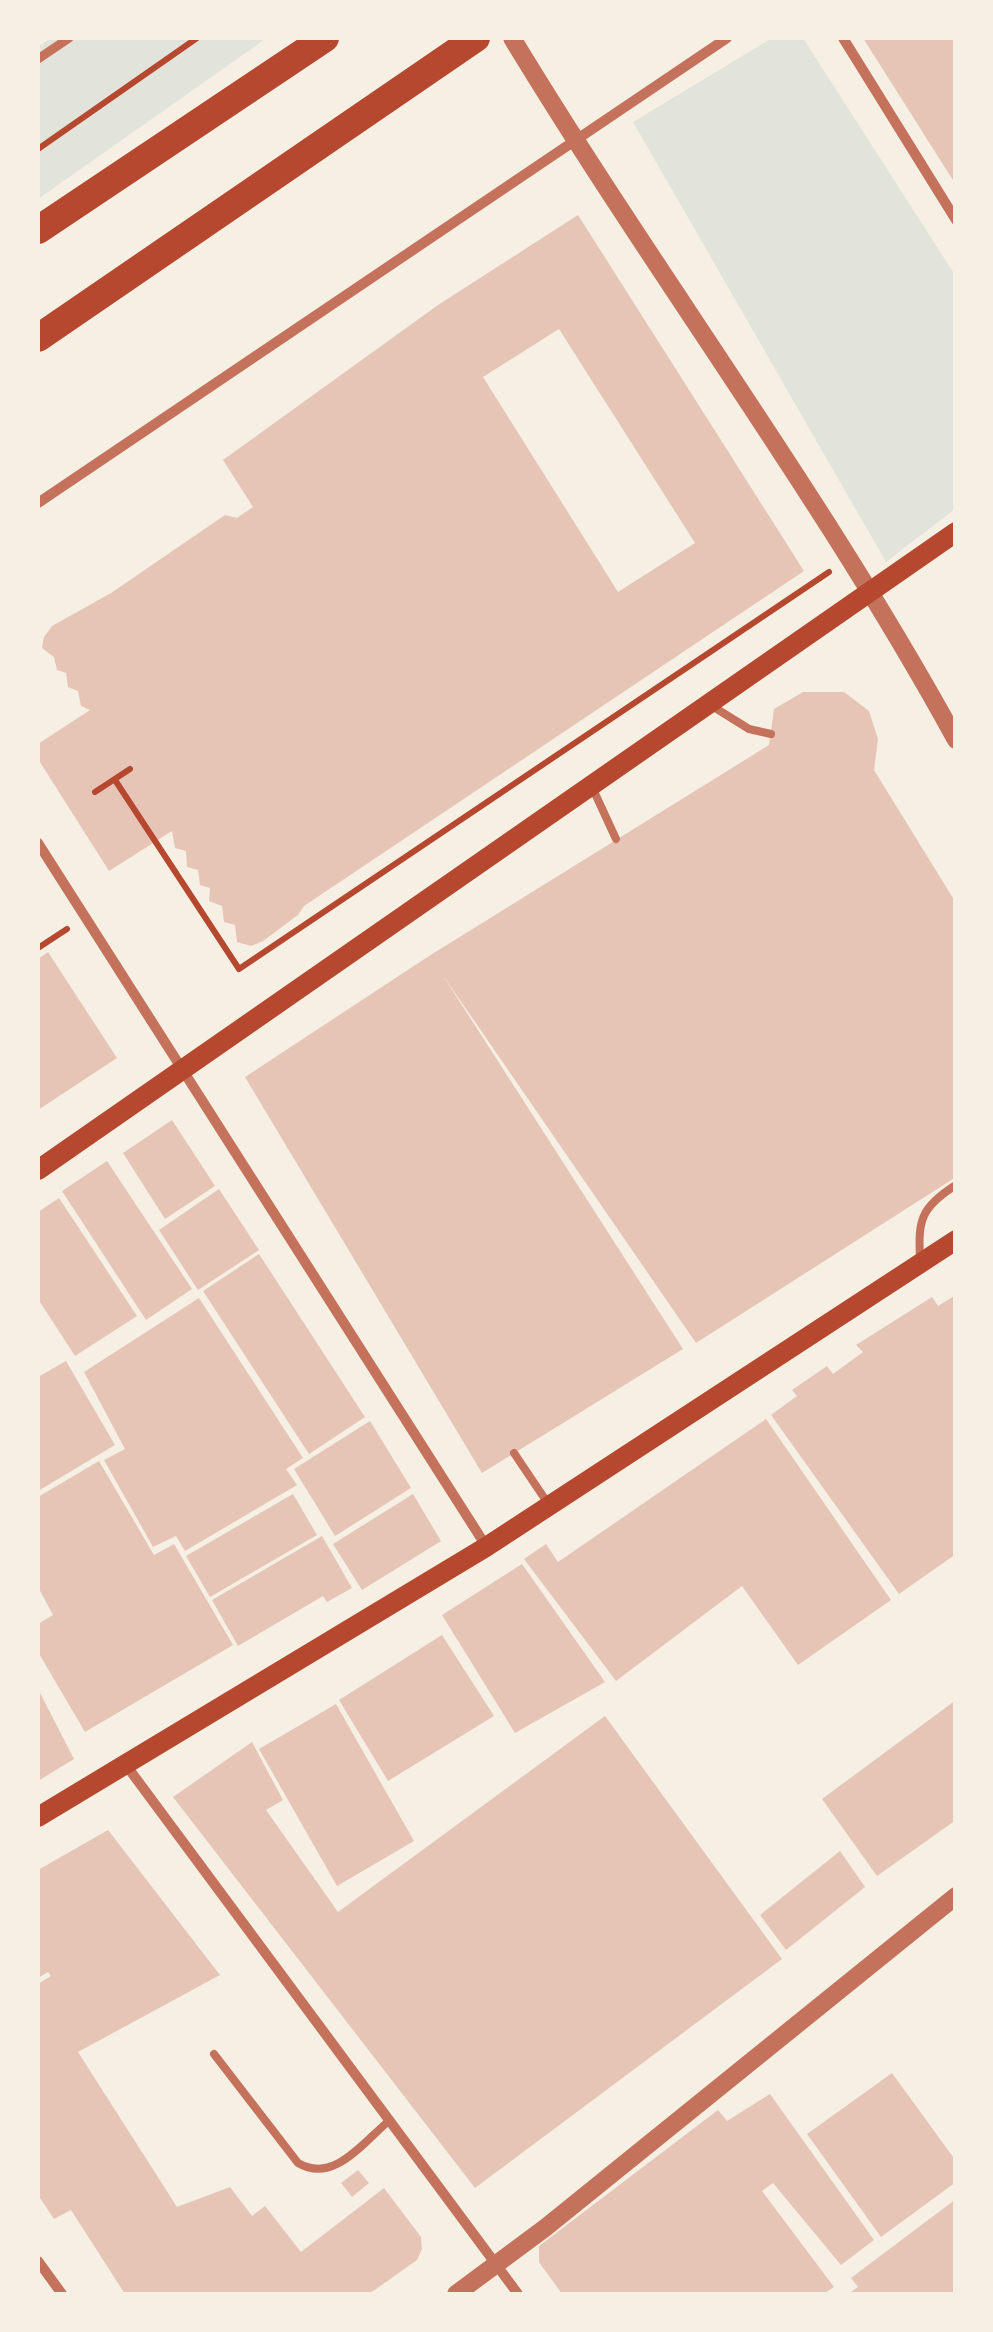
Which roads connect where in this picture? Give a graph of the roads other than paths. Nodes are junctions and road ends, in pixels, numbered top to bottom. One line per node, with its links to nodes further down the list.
1 (68, 38): 7 (street)
2 (325, 38): 10 (highway)
3 (476, 38): 11 (highway)
4 (512, 38): 8 (street)
5 (726, 38): 8 (street)
6 (843, 38): 9 (street)
7 (38, 59)
8 (574, 142): 12 (street); 14 (street)
9 (956, 220)
10 (38, 230)
11 (38, 338)
12 (38, 502)
13 (956, 532): 14 (main road)
14 (868, 592): 15 (main road); 16 (street)
15 (708, 704): 17 (lane); 19 (main road)
16 (950, 716): 18 (street)
17 (770, 734)
18 (956, 740)
19 (591, 785): 20 (lane); 22 (main road)
20 (616, 839)
21 (38, 843): 22 (street)
22 (183, 1070): 23 (main road); 29 (street)
23 (38, 1170)
24 (956, 1184): 26 (lane)
25 (956, 1240): 26 (main road)
26 (920, 1263): 28 (main road)
27 (514, 1453): 28 (lane)
28 (550, 1506): 29 (main road)
29 (486, 1547): 30 (main road)
30 (126, 1765): 31 (main road); 34 (street)
31 (38, 1817)
32 (956, 1896): 36 (street)
33 (214, 2054): 34 (lane)
34 (390, 2120): 36 (street)
35 (38, 2261): 37 (street)
36 (496, 2264): 38 (street); 39 (street)
37 (62, 2294)
38 (456, 2294)
39 (518, 2294)

